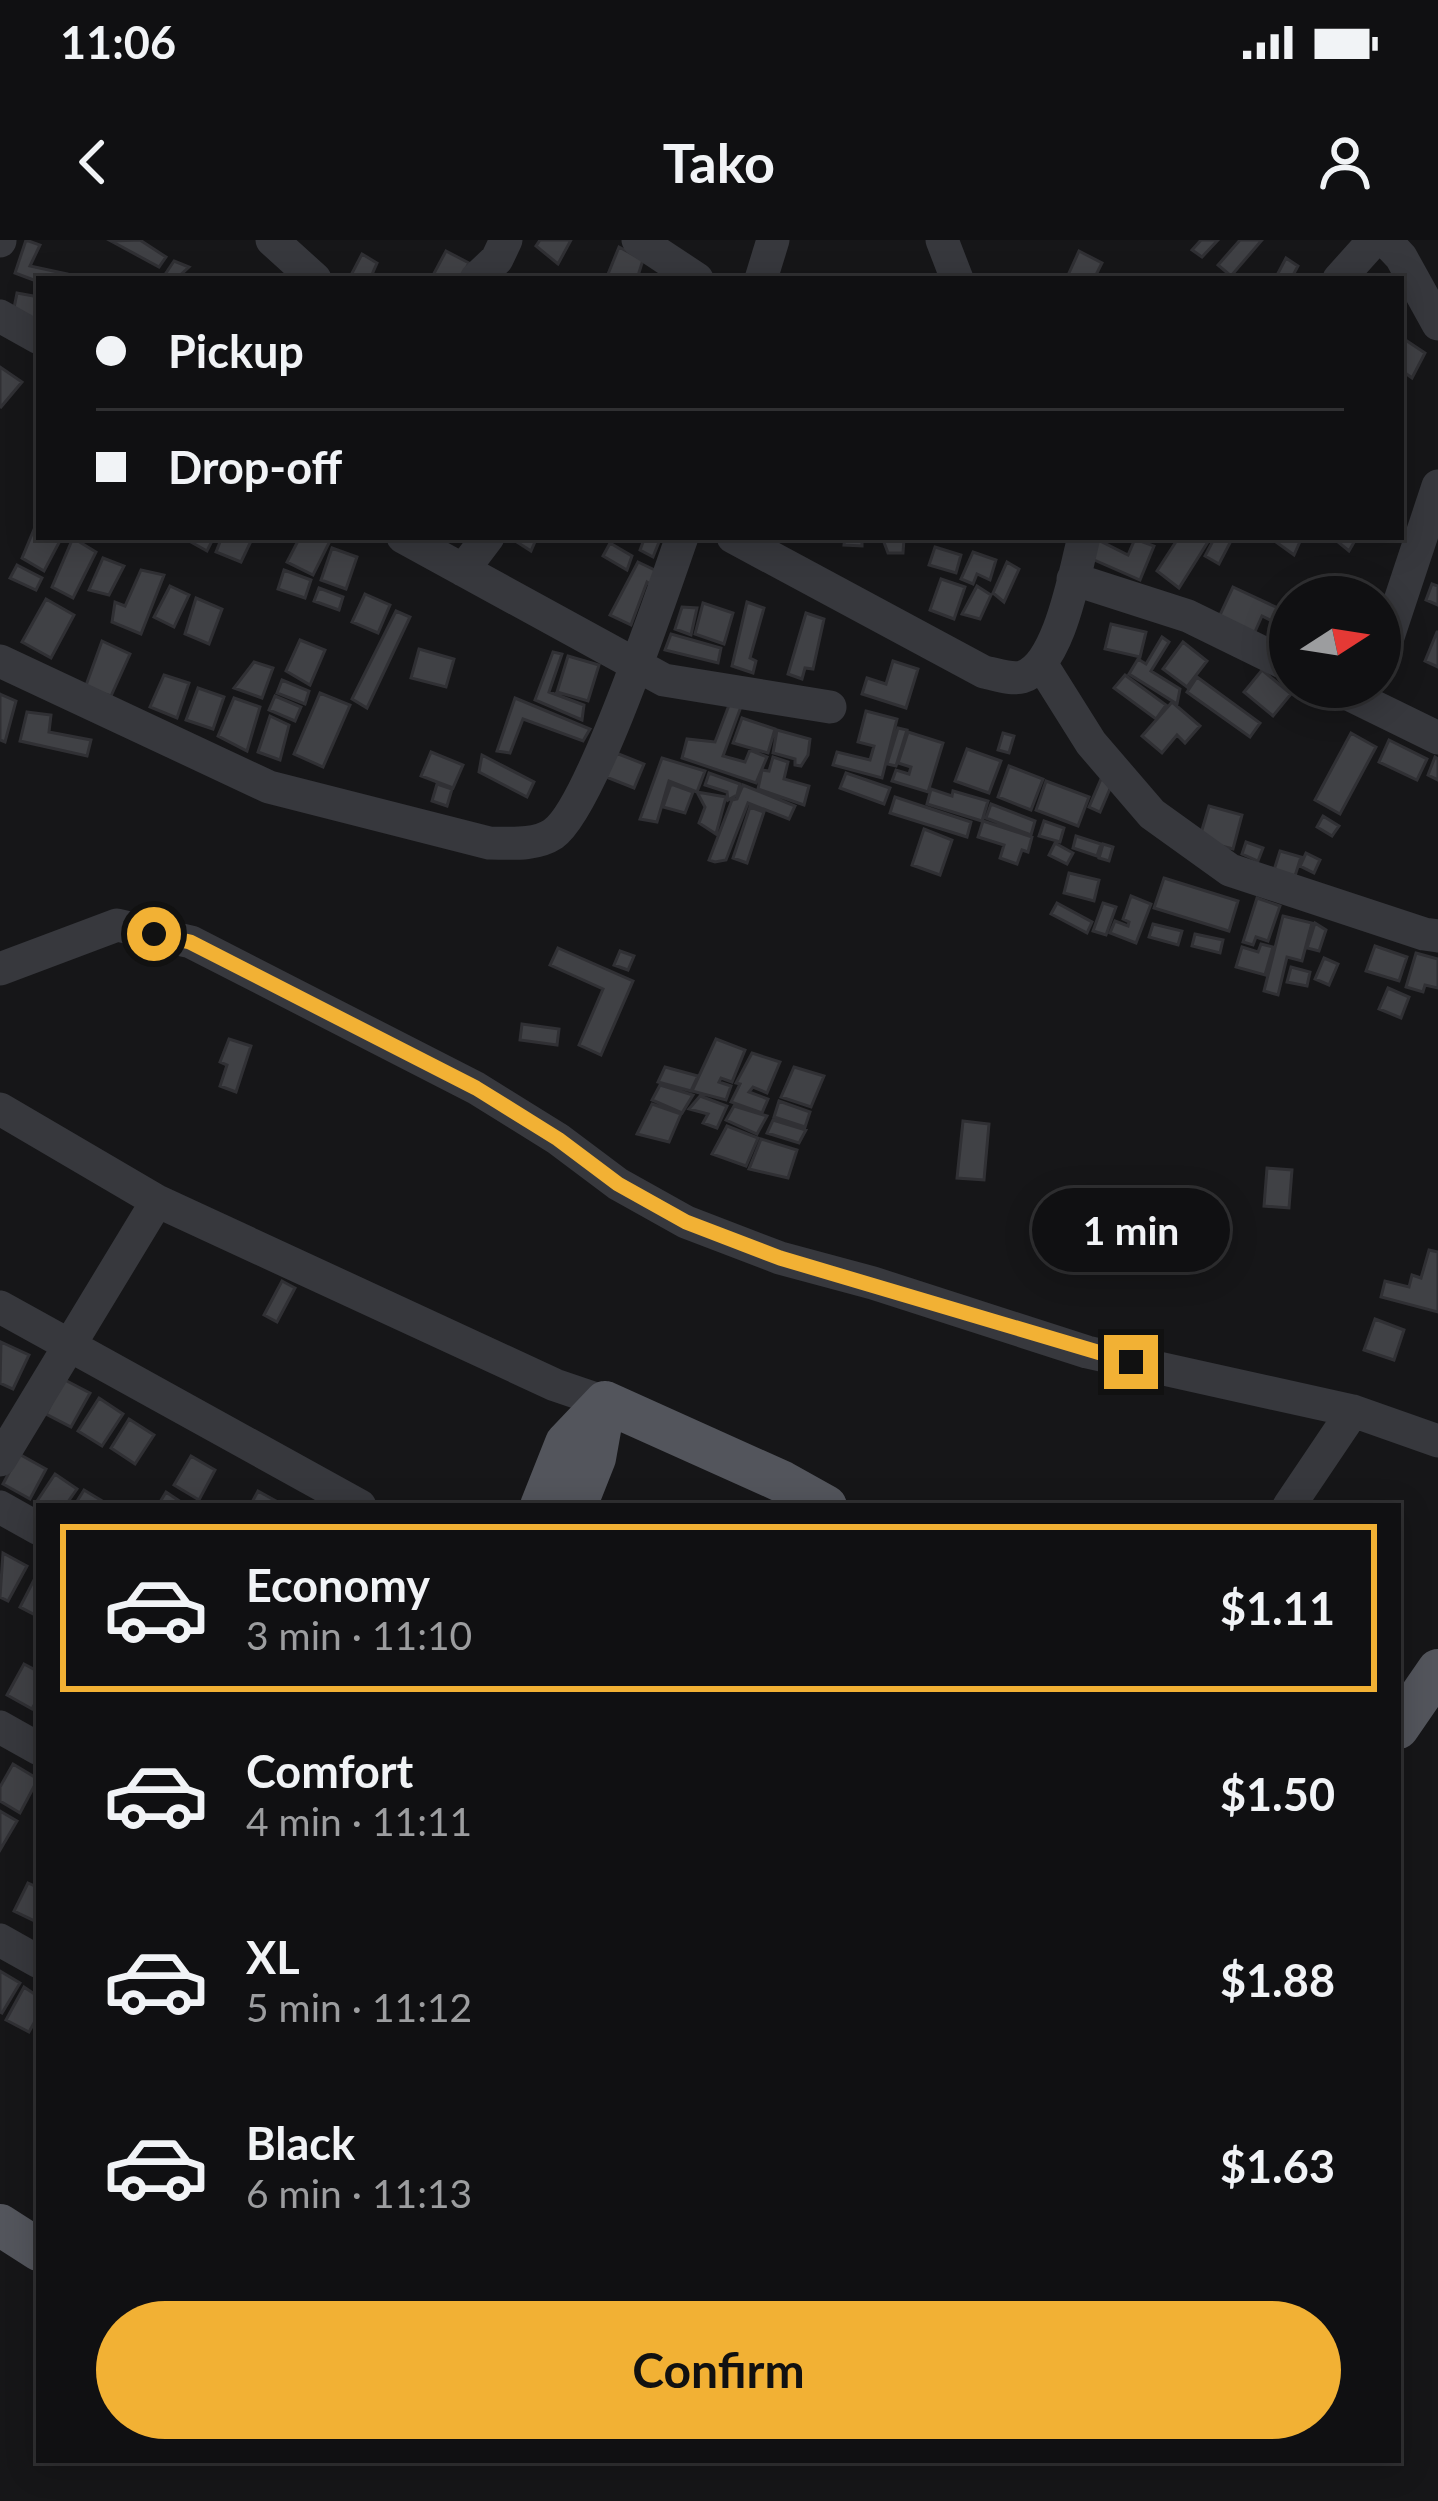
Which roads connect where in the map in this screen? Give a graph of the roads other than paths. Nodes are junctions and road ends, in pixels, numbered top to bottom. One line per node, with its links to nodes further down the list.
1 (506, 240): 9 (street)
2 (638, 240): 10 (street)
3 (772, 240): 11 (street)
4 (942, 240): 12 (street)
5 (1374, 240): 13 (street)
6 (1385, 240): 15 (street)
7 (278, 242): 8 (street)
8 (312, 276)
9 (479, 276)
10 (692, 276)
11 (762, 276)
12 (956, 276)
13 (1342, 276)
14 (0, 316): 16 (street)
15 (1438, 324)
16 (36, 336)
17 (1438, 486): 25 (street)
18 (408, 540): 23 (street)
19 (486, 540): 23 (street)
20 (681, 540): 28 (street)
21 (739, 540): 29 (street)
22 (1083, 540): 24 (street)
23 (463, 570): 28 (street)
24 (1073, 579): 26 (street); 29 (street)
25 (1401, 598)
26 (1269, 656)
27 (0, 661): 28 (street)
28 (636, 665): 30 (street)
29 (1042, 665): 33 (street)
30 (830, 707)
31 (1390, 708): 32 (street)
32 (1438, 738)
33 (1438, 936)
34 (0, 969): 40 (street)
35 (0, 1109): 36 (street)
36 (157, 1201): 38 (street); 39 (street)
37 (0, 1307): 38 (street)
38 (68, 1344): 42 (street); 43 (street)
39 (605, 1402): 44 (main road); 45 (main road); 46 (main road)
40 (1353, 1411): 41 (street); 47 (street)
41 (1438, 1441)
42 (0, 1460)
43 (355, 1503)
44 (542, 1503)
45 (577, 1503)
46 (821, 1503)
47 (1291, 1503)
48 (0, 1508): 49 (street)
49 (36, 1527)
50 (1438, 1670): 51 (main road)
51 (1401, 1724)
52 (0, 1727): 53 (street)
53 (36, 1747)
54 (0, 1940): 55 (street)
55 (36, 1960)
56 (0, 2225): 57 (main road)
57 (36, 2248)

